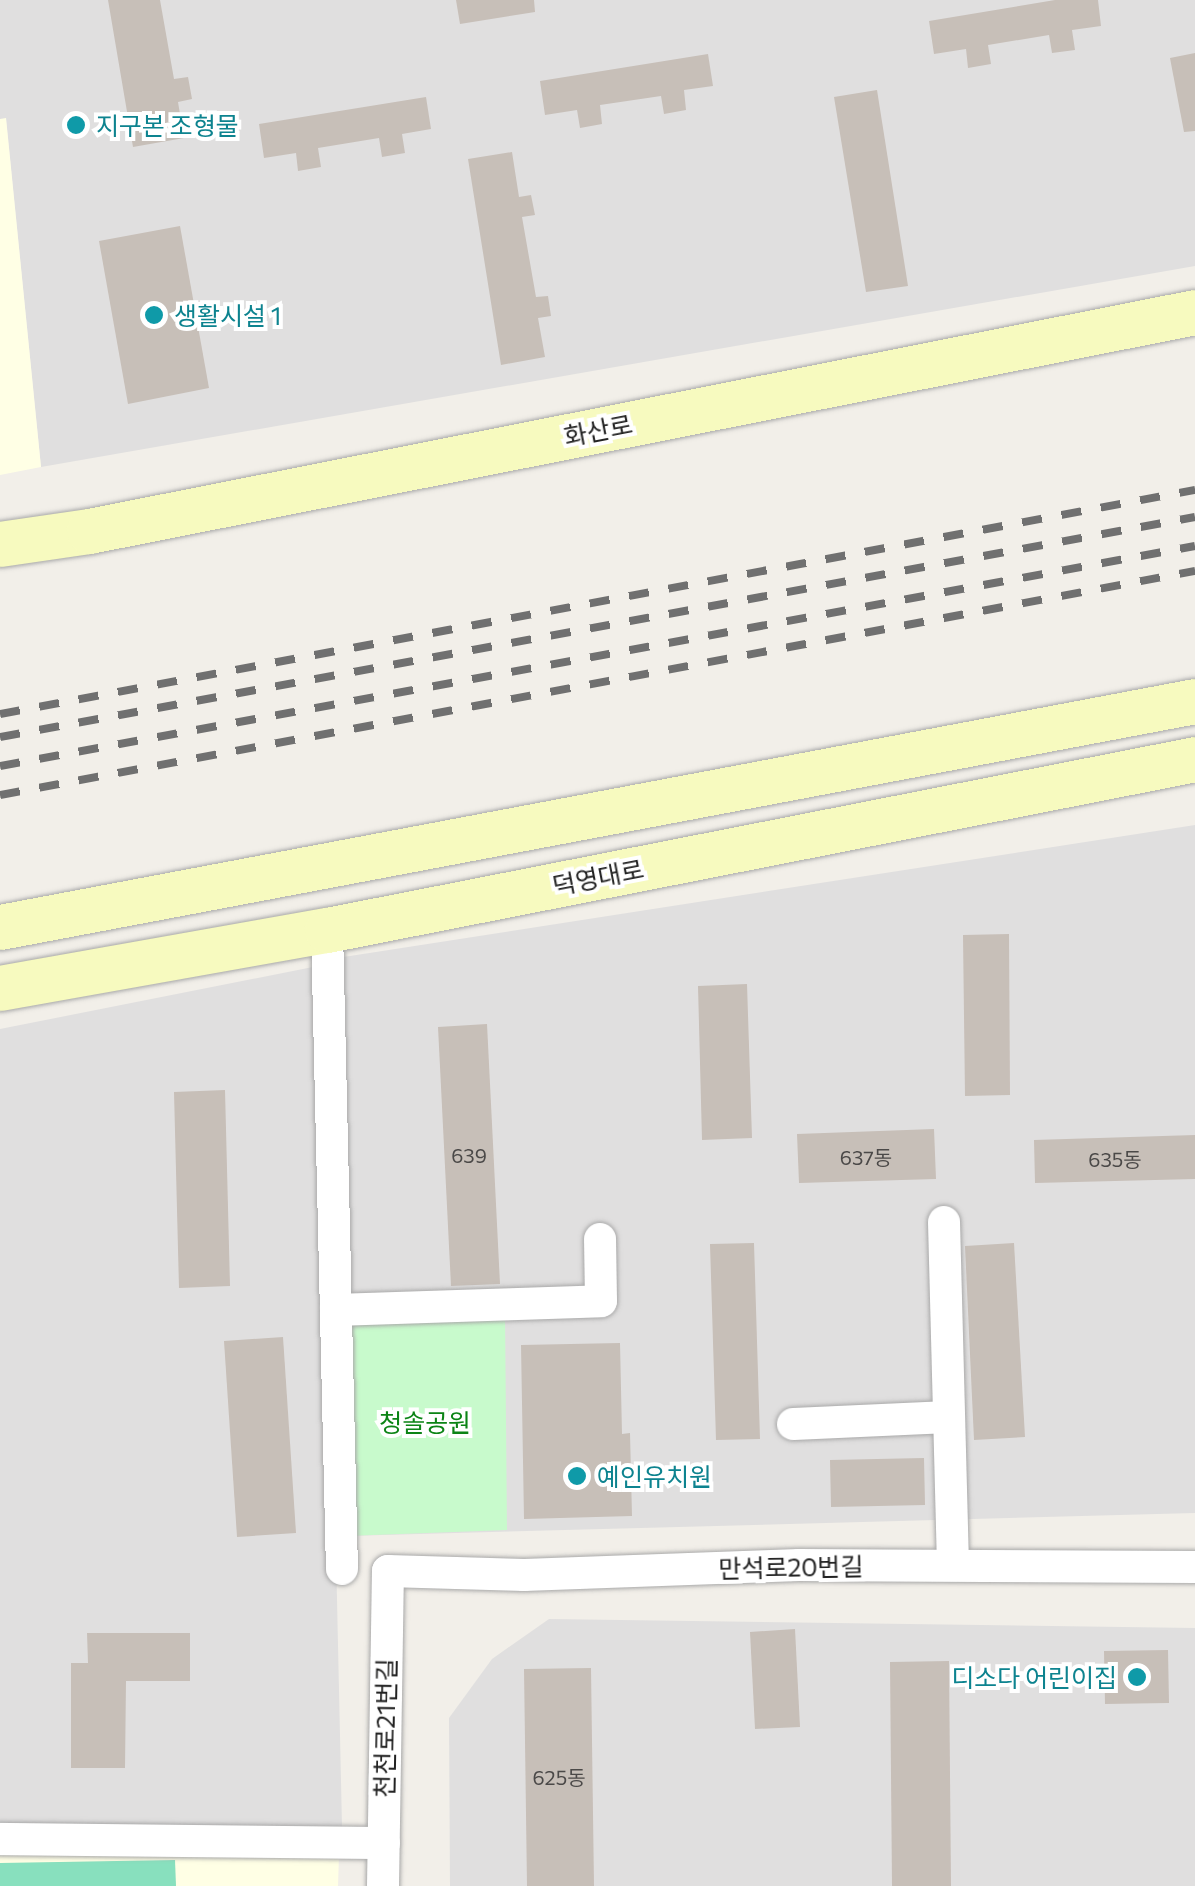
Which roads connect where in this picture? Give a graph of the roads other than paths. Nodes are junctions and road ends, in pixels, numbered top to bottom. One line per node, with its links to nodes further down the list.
1 (1195, 312): 2 (main road, 화산로)
2 (0, 544)
3 (1195, 701): 5 (main road)
4 (1195, 760): 6 (main road, 덕영대로)
5 (0, 926)
6 (327, 930): 7 (main road, 덕영대로); 10 (street)
7 (0, 988)
8 (944, 1222): 11 (street)
9 (600, 1239): 10 (street)
10 (336, 1310): 15 (street)
11 (949, 1418): 12 (street); 13 (street)
12 (793, 1424)
13 (953, 1566): 14 (street, 만석로20번길); 16 (street, 만석로20번길)
14 (1195, 1566)
15 (342, 1569)
16 (388, 1571): 18 (street, 천천로21번길)
17 (0, 1839): 18 (street)
18 (384, 1843): 19 (street, 천천로21번길)
19 (383, 1886)

